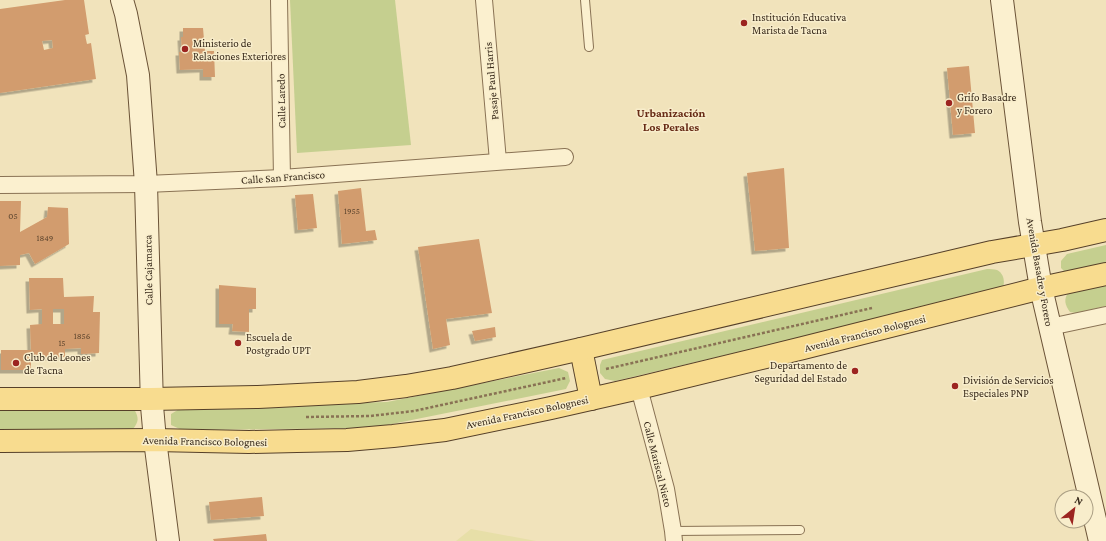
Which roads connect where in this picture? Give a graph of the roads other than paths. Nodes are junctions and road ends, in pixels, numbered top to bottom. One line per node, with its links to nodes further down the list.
1 (122, 0): 10 (street, Calle Cajamarca)
2 (280, 0): 9 (street, Calle Laredo)
3 (484, 0): 8 (street, Pasaje Paul Harris)
4 (584, 0): 6 (lane)
5 (1002, 0): 13 (street, Avenida Basadre y Forero)
6 (589, 47)
7 (565, 157): 8 (street, Calle San Francisco)
8 (498, 161): 9 (street, Calle San Francisco)
9 (282, 178): 10 (street, Calle San Francisco)
10 (146, 184): 11 (street, Calle San Francisco); 22 (street, Calle Cajamarca)
11 (0, 185)
12 (1106, 230): 13 (main road)
13 (1034, 245): 15 (street, Avenida Basadre y Forero); 18 (main road)
14 (1106, 274): 15 (main road, Avenida Francisco Bolognesi)
15 (1041, 288): 17 (street, Avenida Basadre y Forero); 19 (main road, Avenida Francisco Bolognesi)
16 (1106, 315): 17 (street)
17 (1050, 327): 28 (street, Avenida Basadre y Forero)
18 (580, 349): 20 (main road); 22 (main road)
19 (639, 388): 20 (main road, Avenida Francisco Bolognesi); 26 (street, Calle Mariscal Nieto)
20 (591, 398): 23 (main road, Avenida Francisco Bolognesi)
21 (0, 399): 22 (main road)
22 (152, 399): 23 (street, Calle Cajamarca)
23 (155, 440): 24 (main road, Avenida Francisco Bolognesi); 27 (street, Calle Cajamarca)
24 (0, 441)
25 (800, 530): 26 (lane)
26 (673, 536)
27 (168, 541)
28 (1100, 541)

